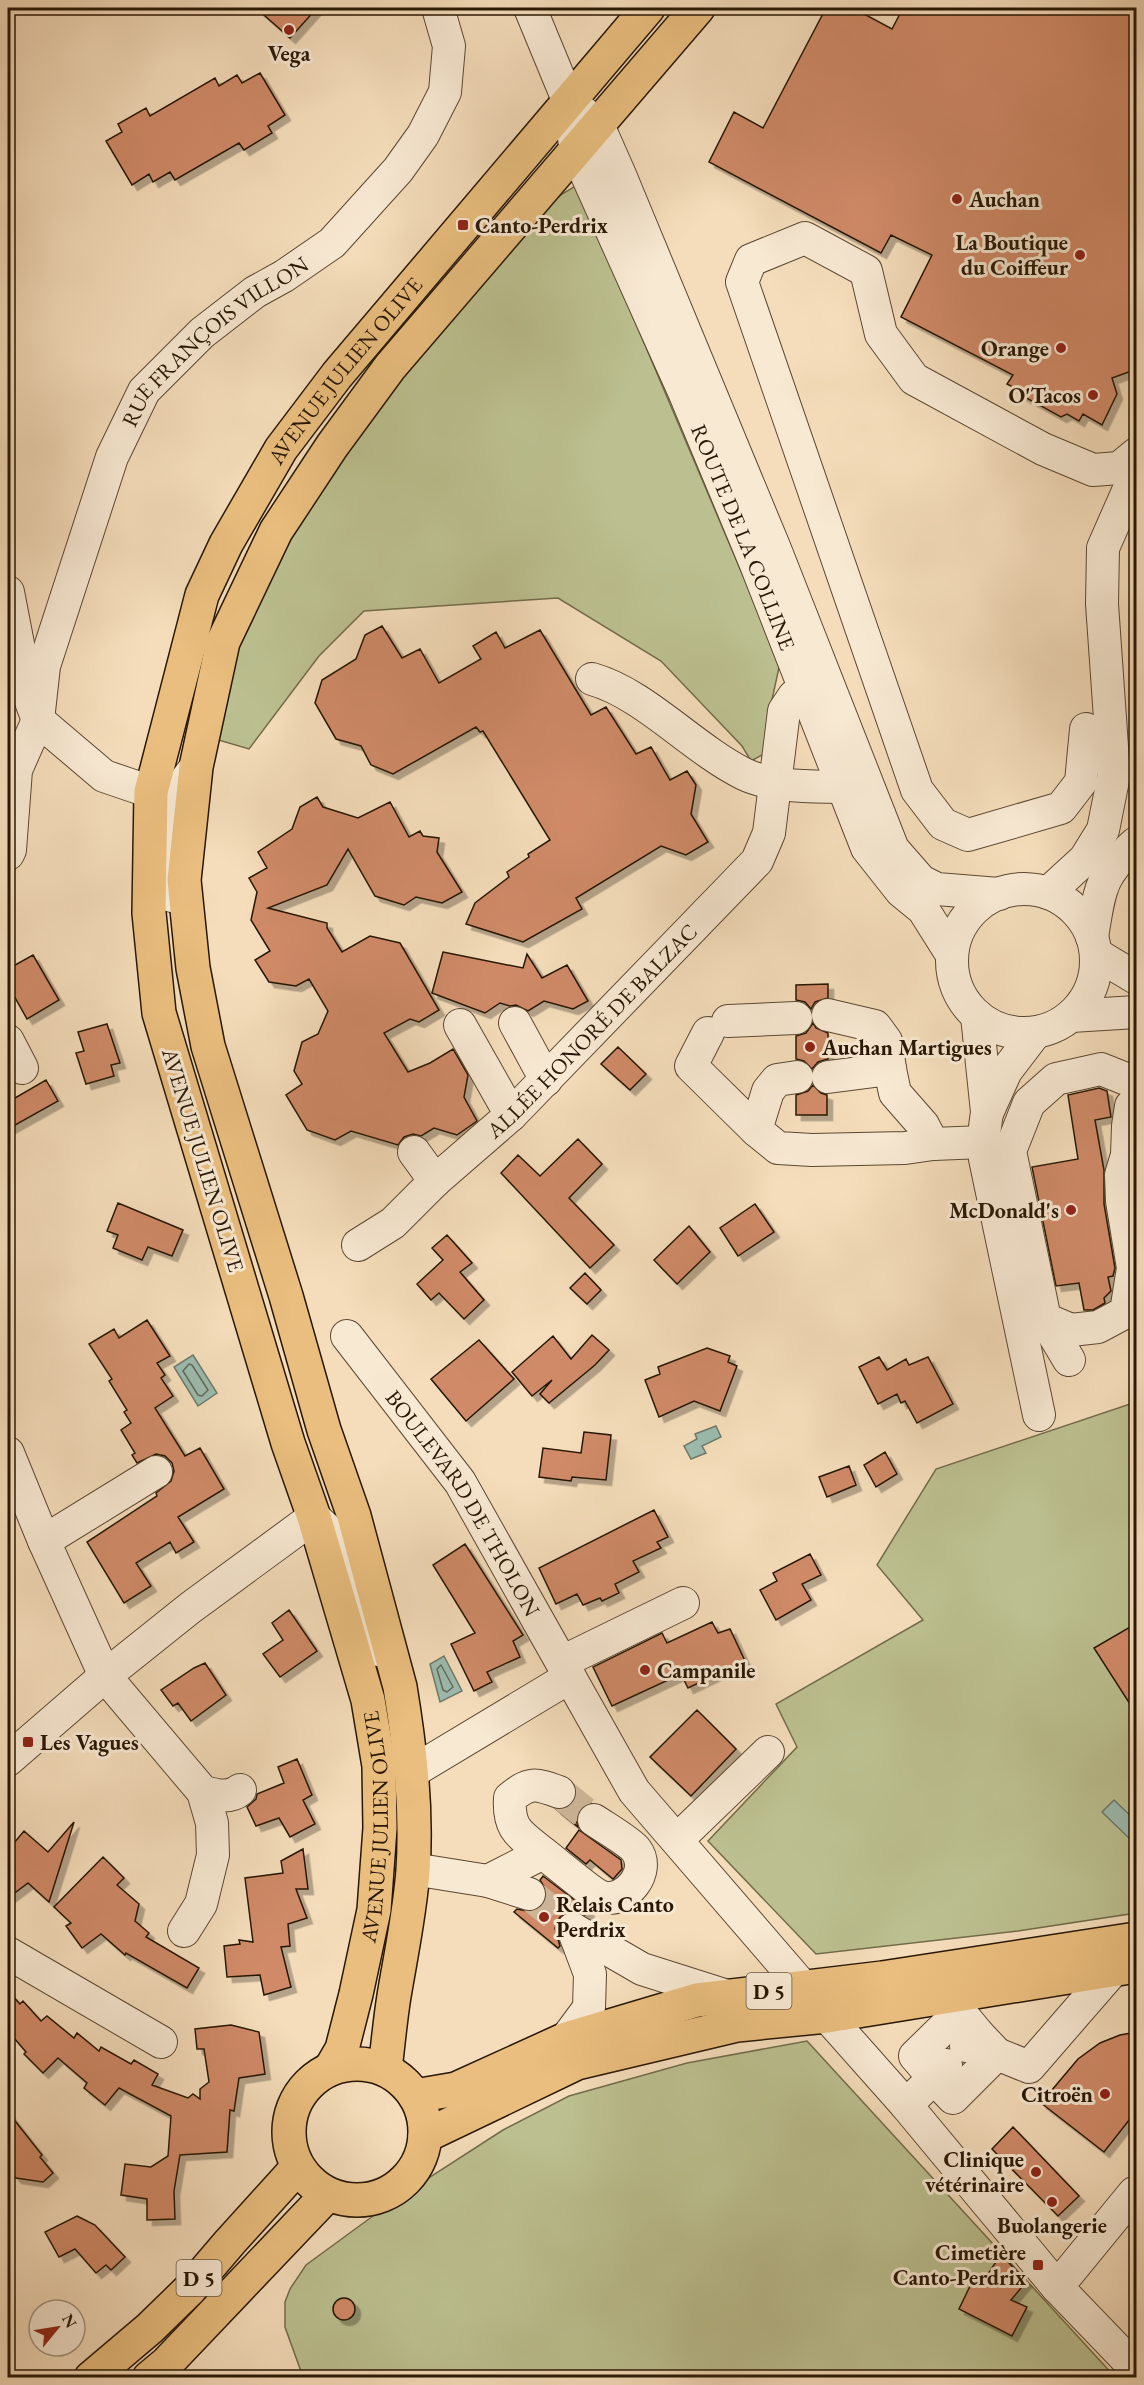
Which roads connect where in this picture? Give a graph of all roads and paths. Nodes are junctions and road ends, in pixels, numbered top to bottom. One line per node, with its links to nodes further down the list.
1 (438, 8): 14 (street, RUE FRANÇOIS VILLON)
2 (530, 8): 5 (street, ROUTE DE LA COLLINE)
3 (648, 8): 5 (main road, AVENUE JULIEN OLIVE)
4 (698, 8): 6 (main road, AVENUE JULIEN OLIVE)
5 (568, 100): 6 (street, ROUTE DE LA COLLINE); 7 (street, ROUTE DE LA COLLINE); 19 (main road, AVENUE JULIEN OLIVE)
6 (598, 125): 7 (main road, AVENUE JULIEN OLIVE); 13 (street, ROUTE DE LA COLLINE)
7 (576, 151): 12 (street, ROUTE DE LA COLLINE); 16 (main road, AVENUE JULIEN OLIVE)
8 (1137, 454): 15 (street)
9 (1137, 473): 15 (street)
10 (8, 592): 14 (street)
11 (592, 679): 17 (street)
12 (805, 690): 13 (street); 17 (street, ALLÉE HONORÉ DE BALZAC); 18 (street, ROUTE DE LA COLLINE)
13 (840, 716): 23 (street, ROUTE DE LA COLLINE)
14 (38, 720): 19 (street); 21 (street, RUE FRANÇOIS VILLON)
15 (1111, 743): 22 (street)
16 (196, 767): 19 (street, AVENUE JULIEN OLIVE); 33 (main road, AVENUE JULIEN OLIVE)
17 (776, 783): 18 (street); 39 (street, ALLÉE HONORÉ DE BALZAC)
18 (844, 787): 25 (street, ROUTE DE LA COLLINE)
19 (151, 792): 33 (street, AVENUE JULIEN OLIVE); 57 (main road, AVENUE JULIEN OLIVE)
20 (1137, 843): 24 (street)
21 (8, 854)
22 (1048, 893): 23 (street); 24 (street)
23 (999, 894): 25 (street)
24 (1094, 945): 26 (street); 30 (street)
25 (952, 954): 29 (street)
26 (1137, 978)
27 (1137, 1012): 30 (street)
28 (828, 1015): 36 (street)
29 (976, 1016): 35 (street); 42 (street)
30 (1071, 1016): 35 (street)
31 (796, 1018): 44 (street)
32 (515, 1023): 39 (street)
33 (204, 1024): 62 (main road, AVENUE JULIEN OLIVE)
34 (460, 1025): 43 (street)
35 (1035, 1033): 42 (street)
36 (890, 1069): 38 (street); 46 (street)
37 (796, 1077): 44 (street)
38 (828, 1077)
39 (546, 1080): 43 (street, ALLÉE HONORÉ DE BALZAC)
40 (1137, 1083): 51 (street)
41 (1137, 1106): 51 (street)
42 (987, 1112): 45 (street)
43 (511, 1115): 48 (street, ALLÉE HONORÉ DE BALZAC)
44 (756, 1130): 46 (street)
45 (983, 1142): 46 (street); 50 (street)
46 (933, 1144)
47 (414, 1152): 48 (street)
48 (435, 1182): 49 (street, ALLÉE HONORÉ DE BALZAC)
49 (358, 1245)
50 (1011, 1281): 51 (street); 54 (street)
51 (1046, 1318): 53 (street)
52 (347, 1336): 60 (street, BOULEVARD DE THOLON)
53 (1069, 1360)
54 (1039, 1415)
55 (8, 1453): 58 (street)
56 (156, 1472): 58 (street)
57 (314, 1517): 61 (street); 62 (street, AVENUE JULIEN OLIVE); 84 (main road, AVENUE JULIEN OLIVE)
58 (44, 1541): 61 (street)
59 (683, 1603): 60 (street)
60 (566, 1670): 65 (street); 70 (street, BOULEVARD DE THOLON)
61 (105, 1676): 64 (street); 67 (street)
62 (400, 1687): 65 (main road, AVENUE JULIEN OLIVE)
63 (768, 1752): 70 (street)
64 (8, 1760)
65 (412, 1772): 72 (main road, AVENUE JULIEN OLIVE)
66 (240, 1790): 67 (street)
67 (203, 1792): 75 (street)
68 (559, 1792): 71 (street)
69 (594, 1820): 71 (street)
70 (677, 1840): 79 (street, BOULEVARD DE THOLON)
71 (543, 1853): 73 (street)
72 (413, 1869): 73 (street); 85 (main road, AVENUE JULIEN OLIVE)
73 (488, 1881): 74 (street)
74 (529, 1894)
75 (184, 1931)
76 (1137, 1939): 79 (main road, D 5)
77 (8, 1953): 83 (street)
78 (1125, 1967): 81 (main road, D 5); 87 (street)
79 (803, 1987): 80 (main road, D 5)
80 (727, 1996): 82 (main road, D 5); 82 (street)
81 (827, 2016): 87 (street); 88 (main road, D 5)
82 (566, 2039): 86 (main road, D 5)
83 (161, 2042)
84 (331, 2068): 85 (main road); 89 (main road)
85 (384, 2069): 86 (main road)
86 (415, 2096): 88 (main road)
87 (906, 2104): 92 (street)
88 (425, 2136): 91 (main road)
89 (297, 2168): 91 (main road); 94 (main road, D 5)
90 (1136, 2191): 92 (street)
91 (327, 2195): 95 (main road, D 5)
92 (1057, 2287): 93 (street)
93 (1137, 2369)
94 (91, 2378)
95 (149, 2378)

